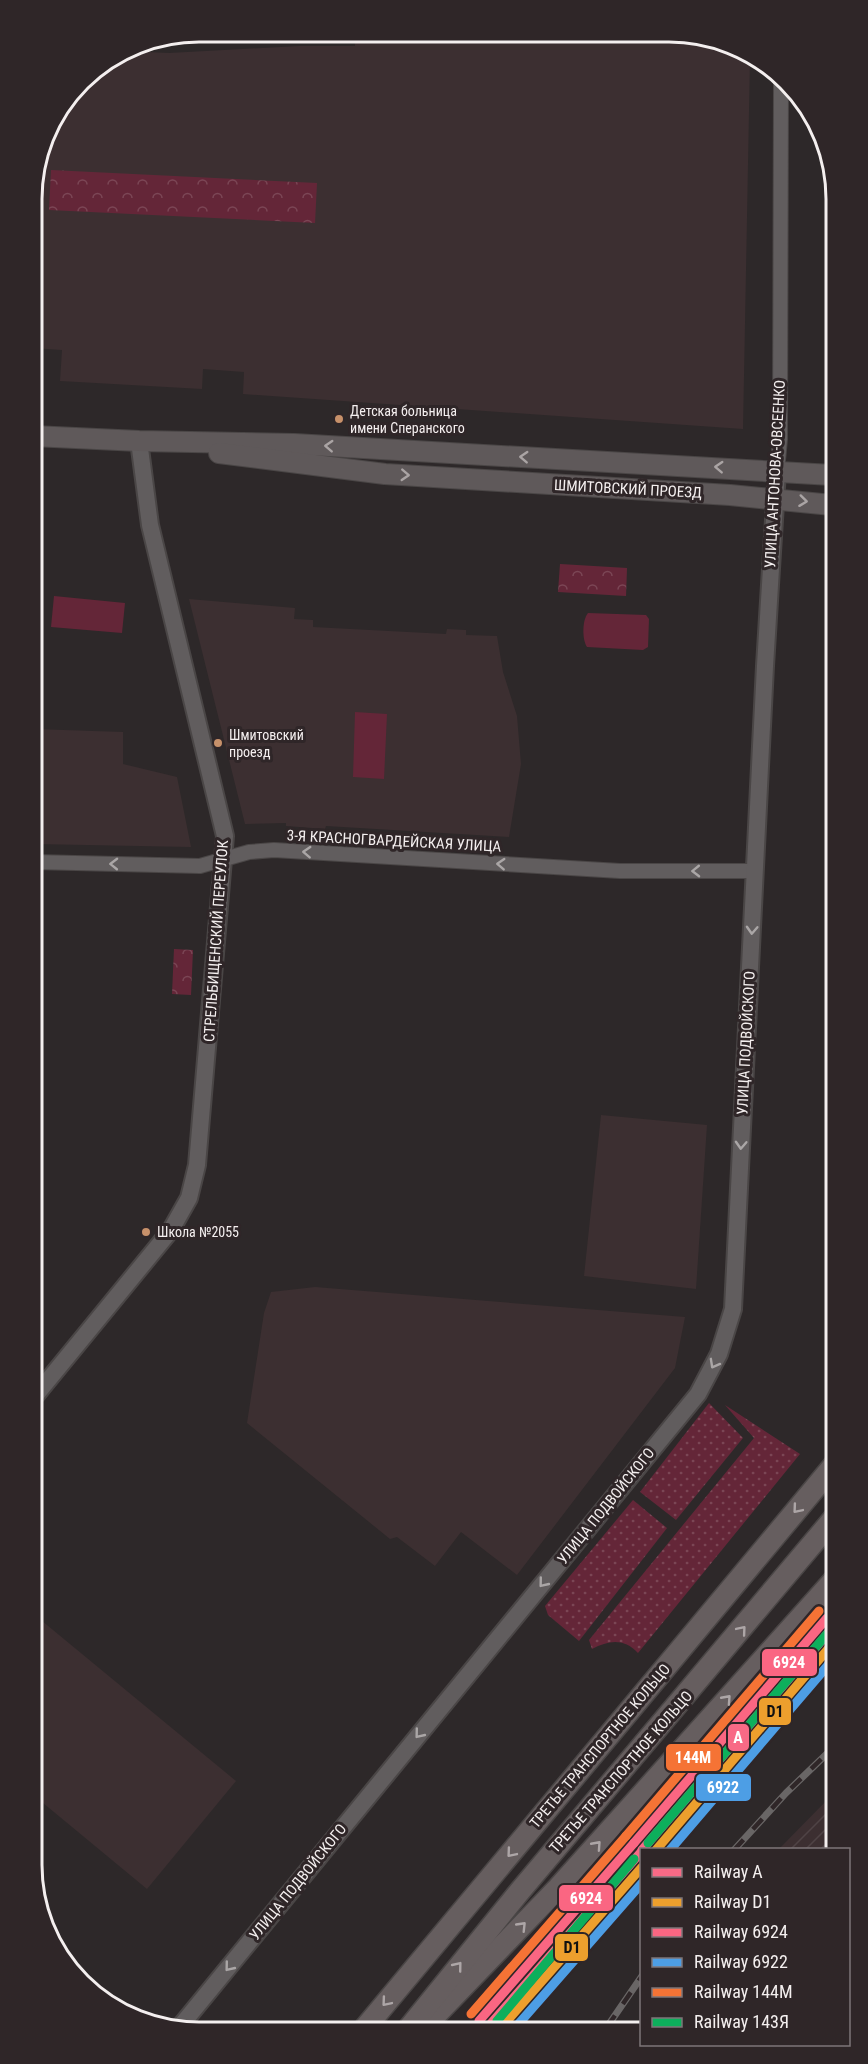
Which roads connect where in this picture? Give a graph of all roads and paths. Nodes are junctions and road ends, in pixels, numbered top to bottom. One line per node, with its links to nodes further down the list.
1 (781, 89): 4 (street, УЛИЦА АНТОНОВА-ОВСЕЕНКО)
2 (42, 436): 3 (main road, ШМИТОВСКИЙ ПРОЕЗД)
3 (139, 441): 4 (main road, ШМИТОВСКИЙ ПРОЕЗД, one-way to 3); 6 (main road, ШМИТОВСКИЙ ПРОЕЗД, one-way to 6); 8 (street, СТРЕЛЬБИЩЕНСКИЙ ПЕРЕУЛОК)
4 (777, 471): 5 (main road, ШМИТОВСКИЙ ПРОЕЗД); 6 (street, УЛИЦА АНТОНОВА-ОВСЕЕНКО)
5 (826, 474)
6 (775, 498): 7 (main road, ШМИТОВСКИЙ ПРОЕЗД, one-way to 7); 10 (street, УЛИЦА АНТОНОВА-ОВСЕЕНКО)
7 (826, 503)
8 (224, 861): 9 (street, 3-Я КРАСНОГВАРДЕЙСКАЯ УЛИЦА, one-way to 9); 10 (street, 3-Я КРАСНОГВАРДЕЙСКАЯ УЛИЦА, one-way to 8); 11 (street, СТРЕЛЬБИЩЕНСКИЙ ПЕРЕУЛОК)
9 (42, 862)
10 (754, 871): 15 (street, УЛИЦА ПОДВОЙСКОГО, one-way to 15)
11 (42, 1388)
12 (826, 1475): 16 (main road, ТРЕТЬЕ ТРАНСПОРТНОЕ КОЛЬЦО, one-way to 16)
13 (826, 1528): 17 (main road, ТРЕТЬЕ ТРАНСПОРТНОЕ КОЛЬЦО, one-way to 13)
14 (826, 1589): 18 (main road, ТРЕТЬЕ ТРАНСПОРТНОЕ КОЛЬЦО, one-way to 14)
15 (184, 2021)
16 (370, 2022)
17 (414, 2022)
18 (429, 2022)

